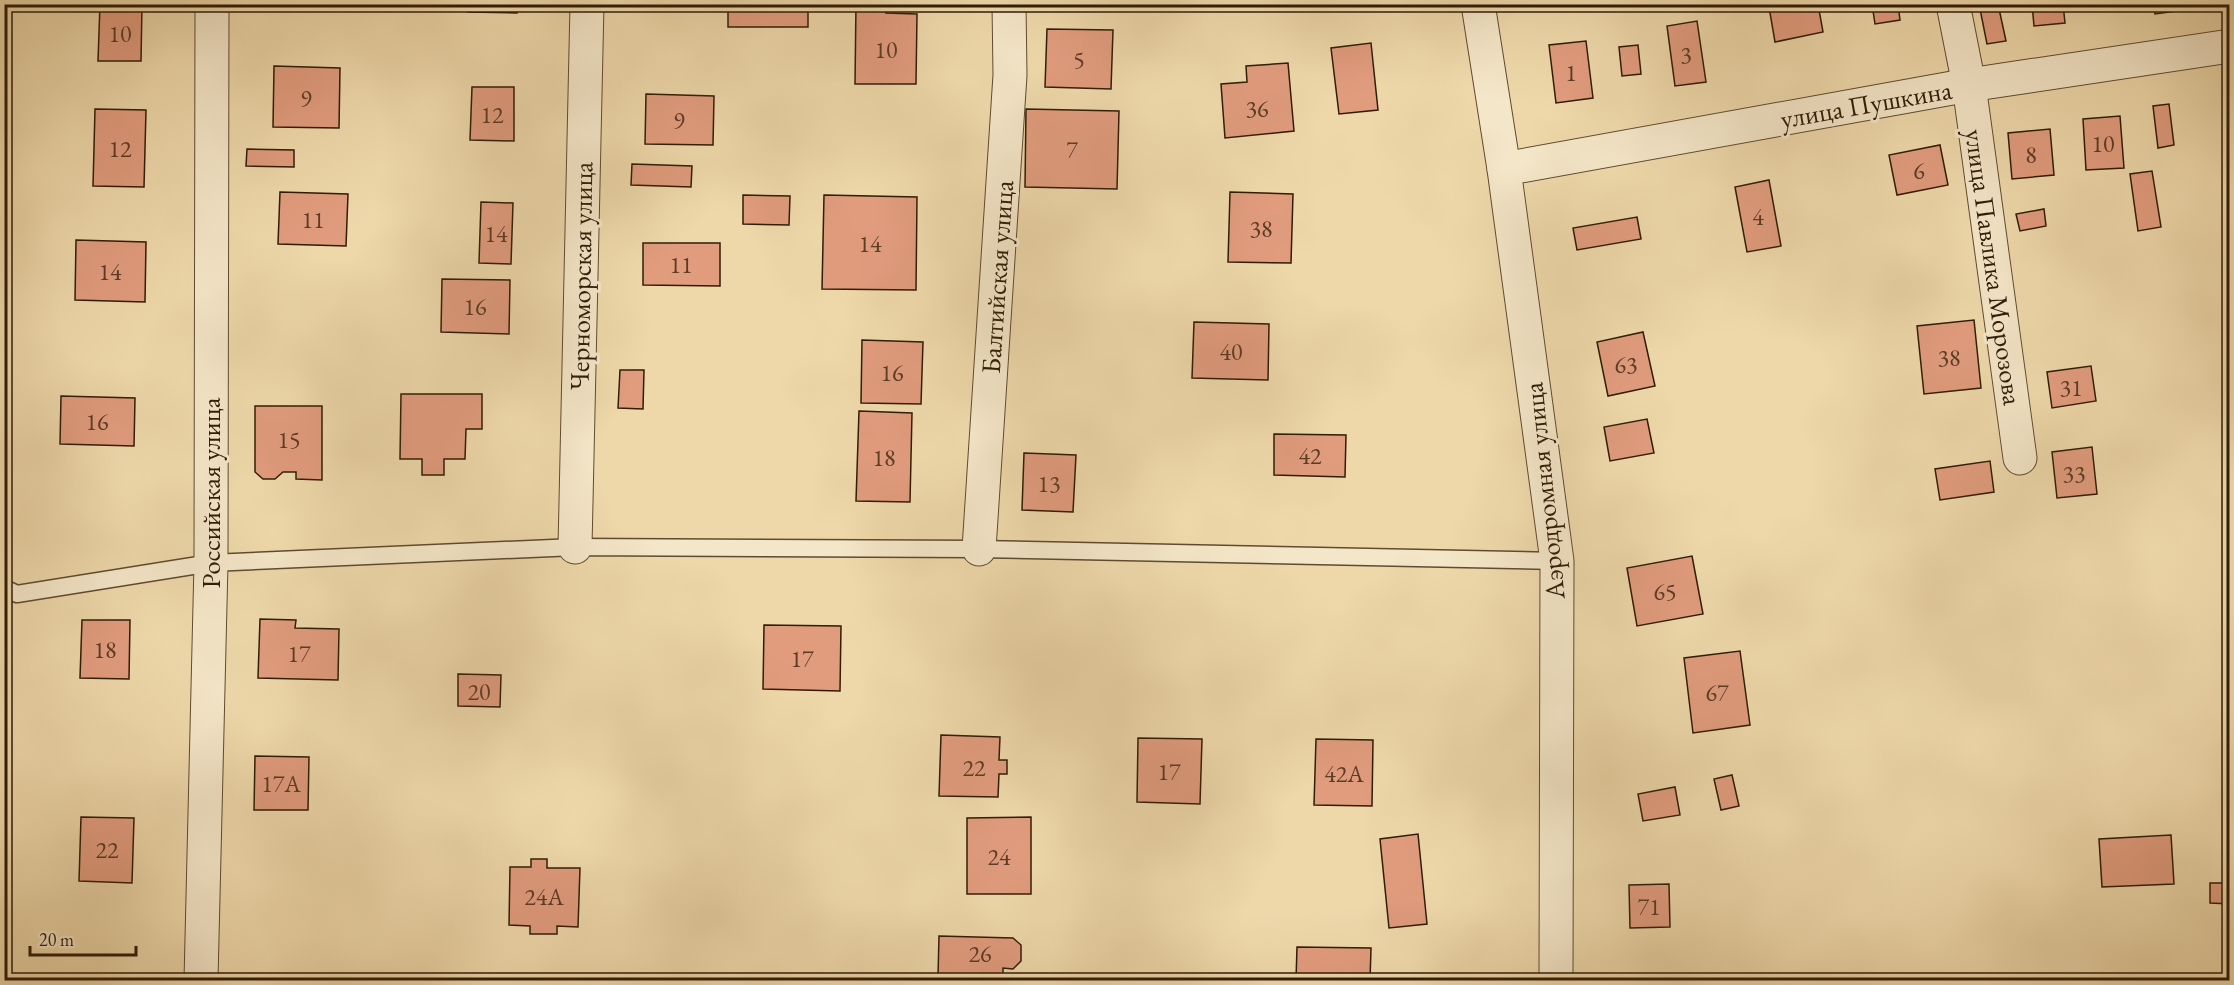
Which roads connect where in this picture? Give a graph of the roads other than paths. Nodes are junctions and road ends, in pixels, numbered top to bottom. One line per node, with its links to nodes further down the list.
1 (212, 4): 13 (street, Российская улица)
2 (587, 4): 10 (street, Черноморская улица)
3 (1009, 4): 11 (street, Балтийская улица)
4 (1478, 4): 8 (street, Аэродромная улица)
5 (1953, 4): 7 (street, улица Павлика Морозова)
6 (2229, 46): 7 (street, улица Пушкина)
7 (1969, 86): 8 (street, улица Пушкина); 9 (street, улица Павлика Морозова)
8 (1504, 169): 12 (street, Аэродромная улица)
9 (2020, 458)
10 (574, 547): 11 (lane); 13 (lane)
11 (979, 549): 12 (lane)
12 (1557, 561): 16 (street, Аэродромная улица)
13 (211, 563): 14 (lane); 15 (street, Российская улица)
14 (4, 588)
15 (201, 981)
16 (1556, 981)

